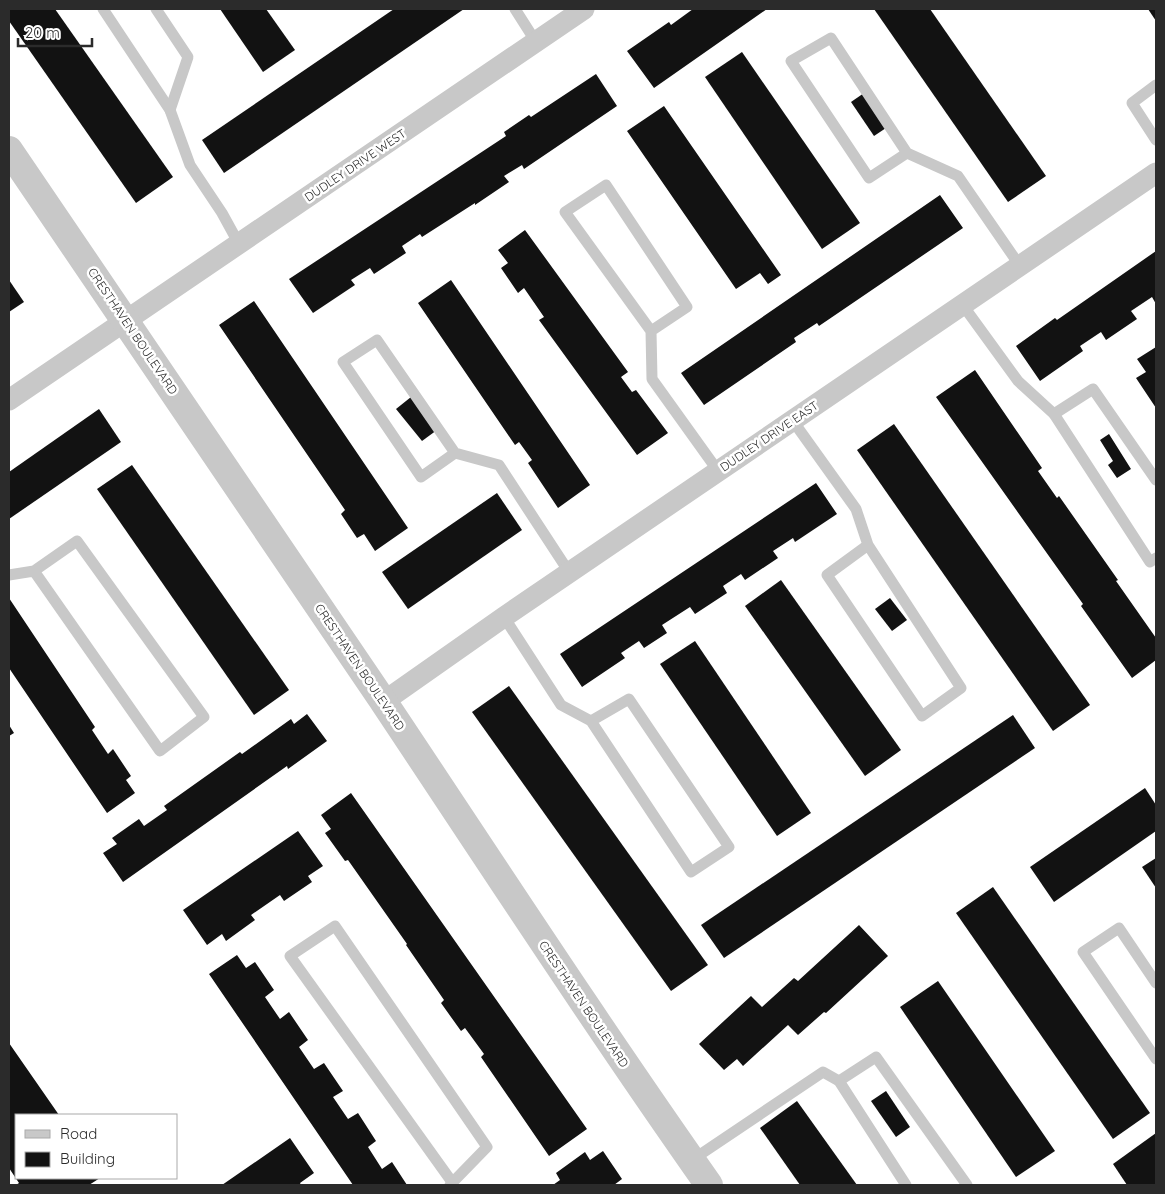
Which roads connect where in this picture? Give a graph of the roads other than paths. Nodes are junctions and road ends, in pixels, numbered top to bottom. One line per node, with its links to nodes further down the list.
1 (103, 9): 7 (lane)
2 (156, 9): 7 (lane)
3 (515, 9): 5 (lane)
4 (584, 9): 5 (street, DUDLEY DRIVE WEST)
5 (536, 42): 12 (street, DUDLEY DRIVE WEST)
6 (1156, 85): 8 (lane)
7 (170, 110): 12 (lane)
8 (1156, 140)
9 (9, 150): 15 (street, CRESTHAVEN BOULEVARD)
10 (907, 153): 10 (lane); 13 (lane)
11 (1156, 173): 13 (street, DUDLEY DRIVE EAST)
12 (239, 244): 15 (street, DUDLEY DRIVE WEST)
13 (1020, 266): 14 (street, DUDLEY DRIVE EAST)
14 (962, 304): 18 (lane); 19 (street, DUDLEY DRIVE EAST)
15 (126, 319): 17 (street, DUDLEY DRIVE WEST); 29 (street, CRESTHAVEN BOULEVARD)
16 (651, 331): 16 (lane); 21 (lane)
17 (10, 397)
18 (1054, 414): 22 (lane); 24 (lane)
19 (792, 421): 21 (street, DUDLEY DRIVE EAST); 23 (lane)
20 (455, 452): 20 (lane); 26 (lane)
21 (718, 471): 26 (street, DUDLEY DRIVE EAST)
22 (1156, 480)
23 (868, 545): 23 (lane)
24 (1156, 558)
25 (34, 571): 25 (lane); 27 (lane)
26 (569, 572): 28 (street, DUDLEY DRIVE EAST)
27 (9, 575)
28 (504, 617): 29 (street, DUDLEY DRIVE EAST); 30 (lane)
29 (383, 702): 34 (street, CRESTHAVEN BOULEVARD)
30 (591, 721): 30 (lane)
31 (1156, 983): 32 (lane)
32 (1156, 1059)
33 (839, 1081): 34 (lane); 37 (lane); 38 (lane)
34 (691, 1160): 36 (street, CRESTHAVEN BOULEVARD)
35 (451, 1184): 35 (lane)
36 (709, 1185)
37 (906, 1185)
38 (967, 1185)

